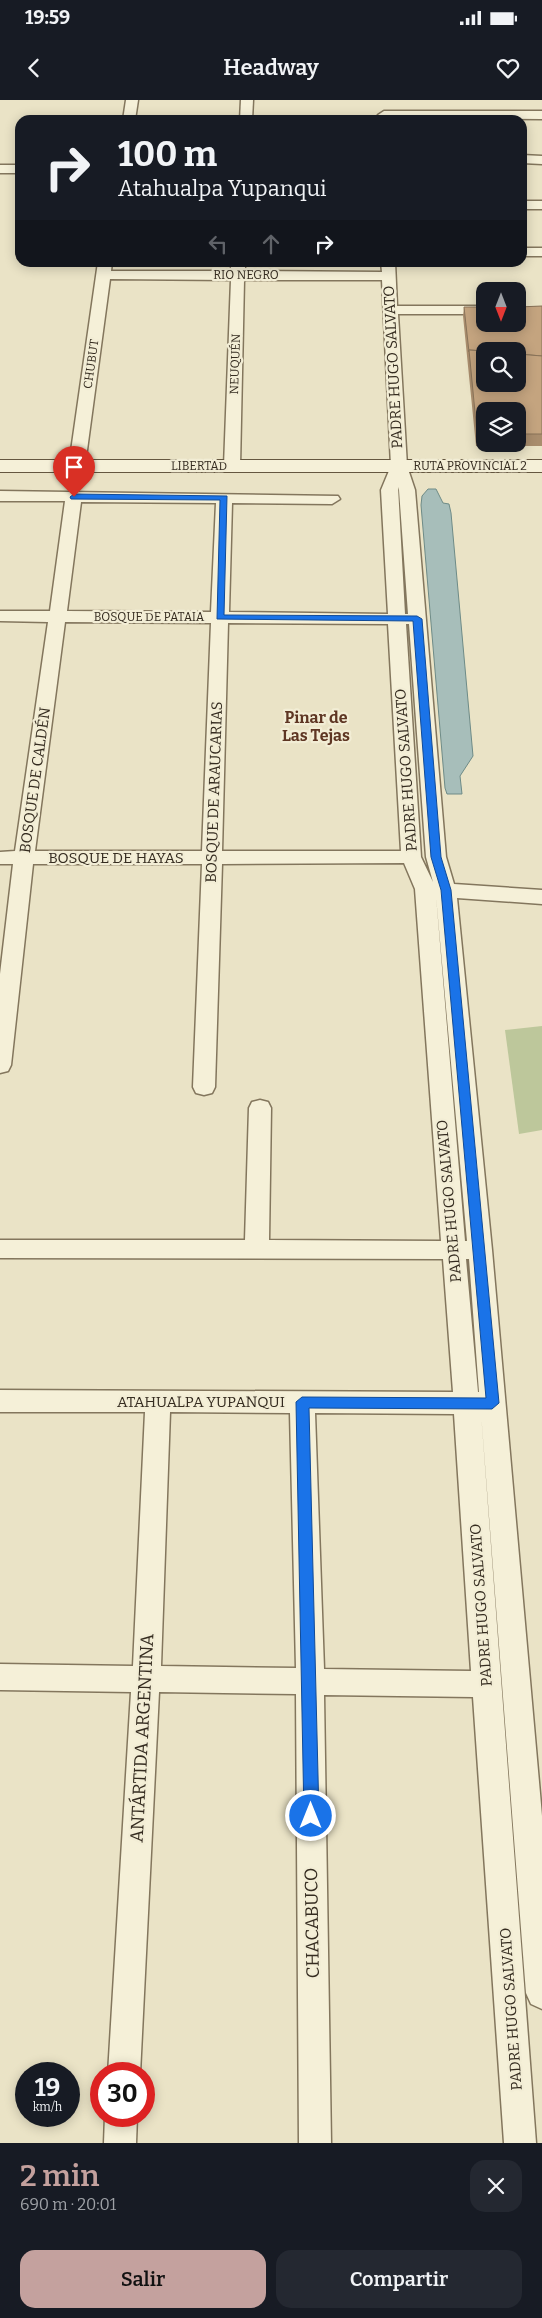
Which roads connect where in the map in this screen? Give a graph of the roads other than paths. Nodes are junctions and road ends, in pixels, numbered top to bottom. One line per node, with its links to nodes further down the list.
1 (132, 100): 4 (street)
2 (248, 100): 5 (street)
3 (383, 100): 6 (street)
4 (130, 115)
5 (246, 115)
6 (384, 115)
7 (527, 116): 8 (street)
8 (542, 116)
9 (527, 160): 10 (street)
10 (542, 160)
11 (15, 169): 12 (street)
12 (0, 170)
13 (527, 205): 14 (street)
14 (542, 205)
15 (527, 252): 16 (street)
16 (542, 252)
17 (104, 269): 18 (street, RIO NEGRO); 22 (street, CHUBUT)
18 (238, 269): 19 (street, RIO NEGRO); 24 (street, NEUQUÉN)
19 (388, 269): 20 (street, PADRE HUGO SALVATO)
20 (390, 310): 21 (street); 25 (street, PADRE HUGO SALVATO)
21 (476, 310)
22 (77, 465): 23 (main road, LIBERTAD); 24 (main road, LIBERTAD)
23 (0, 466)
24 (232, 466): 25 (main road, LIBERTAD)
25 (399, 466): 26 (main road, RUTA PROVINCIAL 2); 34 (street, PADRE HUGO SALVATO); 34 (street, PADRE HUGO SALVATO)
26 (542, 466)
27 (0, 496): 28 (street)
28 (74, 497): 29 (street); 32 (street, BOSQUE DE CALDÉN)
29 (224, 498): 30 (street); 33 (street, BOSQUE DE ARAUCARIAS)
30 (332, 499)
31 (0, 616): 32 (street, BOSQUE DE PATAIA)
32 (57, 616): 33 (street, BOSQUE DE PATAIA); 37 (street, BOSQUE DE CALDÉN)
33 (220, 617): 34 (street, BOSQUE DE PATAIA); 38 (street, BOSQUE DE ARAUCARIAS)
34 (407, 619): 35 (street, PADRE HUGO SALVATO); 39 (street, PADRE HUGO SALVATO)
35 (411, 857): 38 (street, BOSQUE DE HAYAS); 39 (street, PADRE HUGO SALVATO)
36 (0, 858): 37 (street, BOSQUE DE HAYAS)
37 (24, 858): 38 (street, BOSQUE DE HAYAS); 41 (street, BOSQUE DE CALDÉN)
38 (212, 858): 42 (street, BOSQUE DE ARAUCARIAS)
39 (435, 890): 40 (street); 46 (street, PADRE HUGO SALVATO)
40 (542, 897)
41 (0, 1065)
42 (204, 1087)
43 (260, 1108): 45 (street)
44 (0, 1249): 45 (street)
45 (257, 1250): 46 (street)
46 (466, 1250): 50 (street, PADRE HUGO SALVATO)
47 (0, 1401): 48 (street, ATAHUALPA YUPANQUI)
48 (158, 1402): 49 (street, ATAHUALPA YUPANQUI); 52 (street, ANTÁRTIDA ARGENTINA)
49 (302, 1402): 50 (street, ATAHUALPA YUPANQUI); 53 (street, CHACABUCO)
50 (479, 1403): 54 (street, PADRE HUGO SALVATO); 55 (street, PADRE HUGO SALVATO)
51 (0, 1677): 52 (street)
52 (146, 1679): 53 (street); 57 (street, ANTÁRTIDA ARGENTINA)
53 (310, 1681): 54 (street); 60 (street, CHACABUCO)
54 (487, 1684): 56 (street, PADRE HUGO SALVATO)
55 (542, 1992): 56 (street)
56 (510, 1998): 61 (street, PADRE HUGO SALVATO)
57 (125, 2062)
58 (121, 2127): 59 (street)
59 (120, 2143)
60 (315, 2143)
61 (520, 2143)

